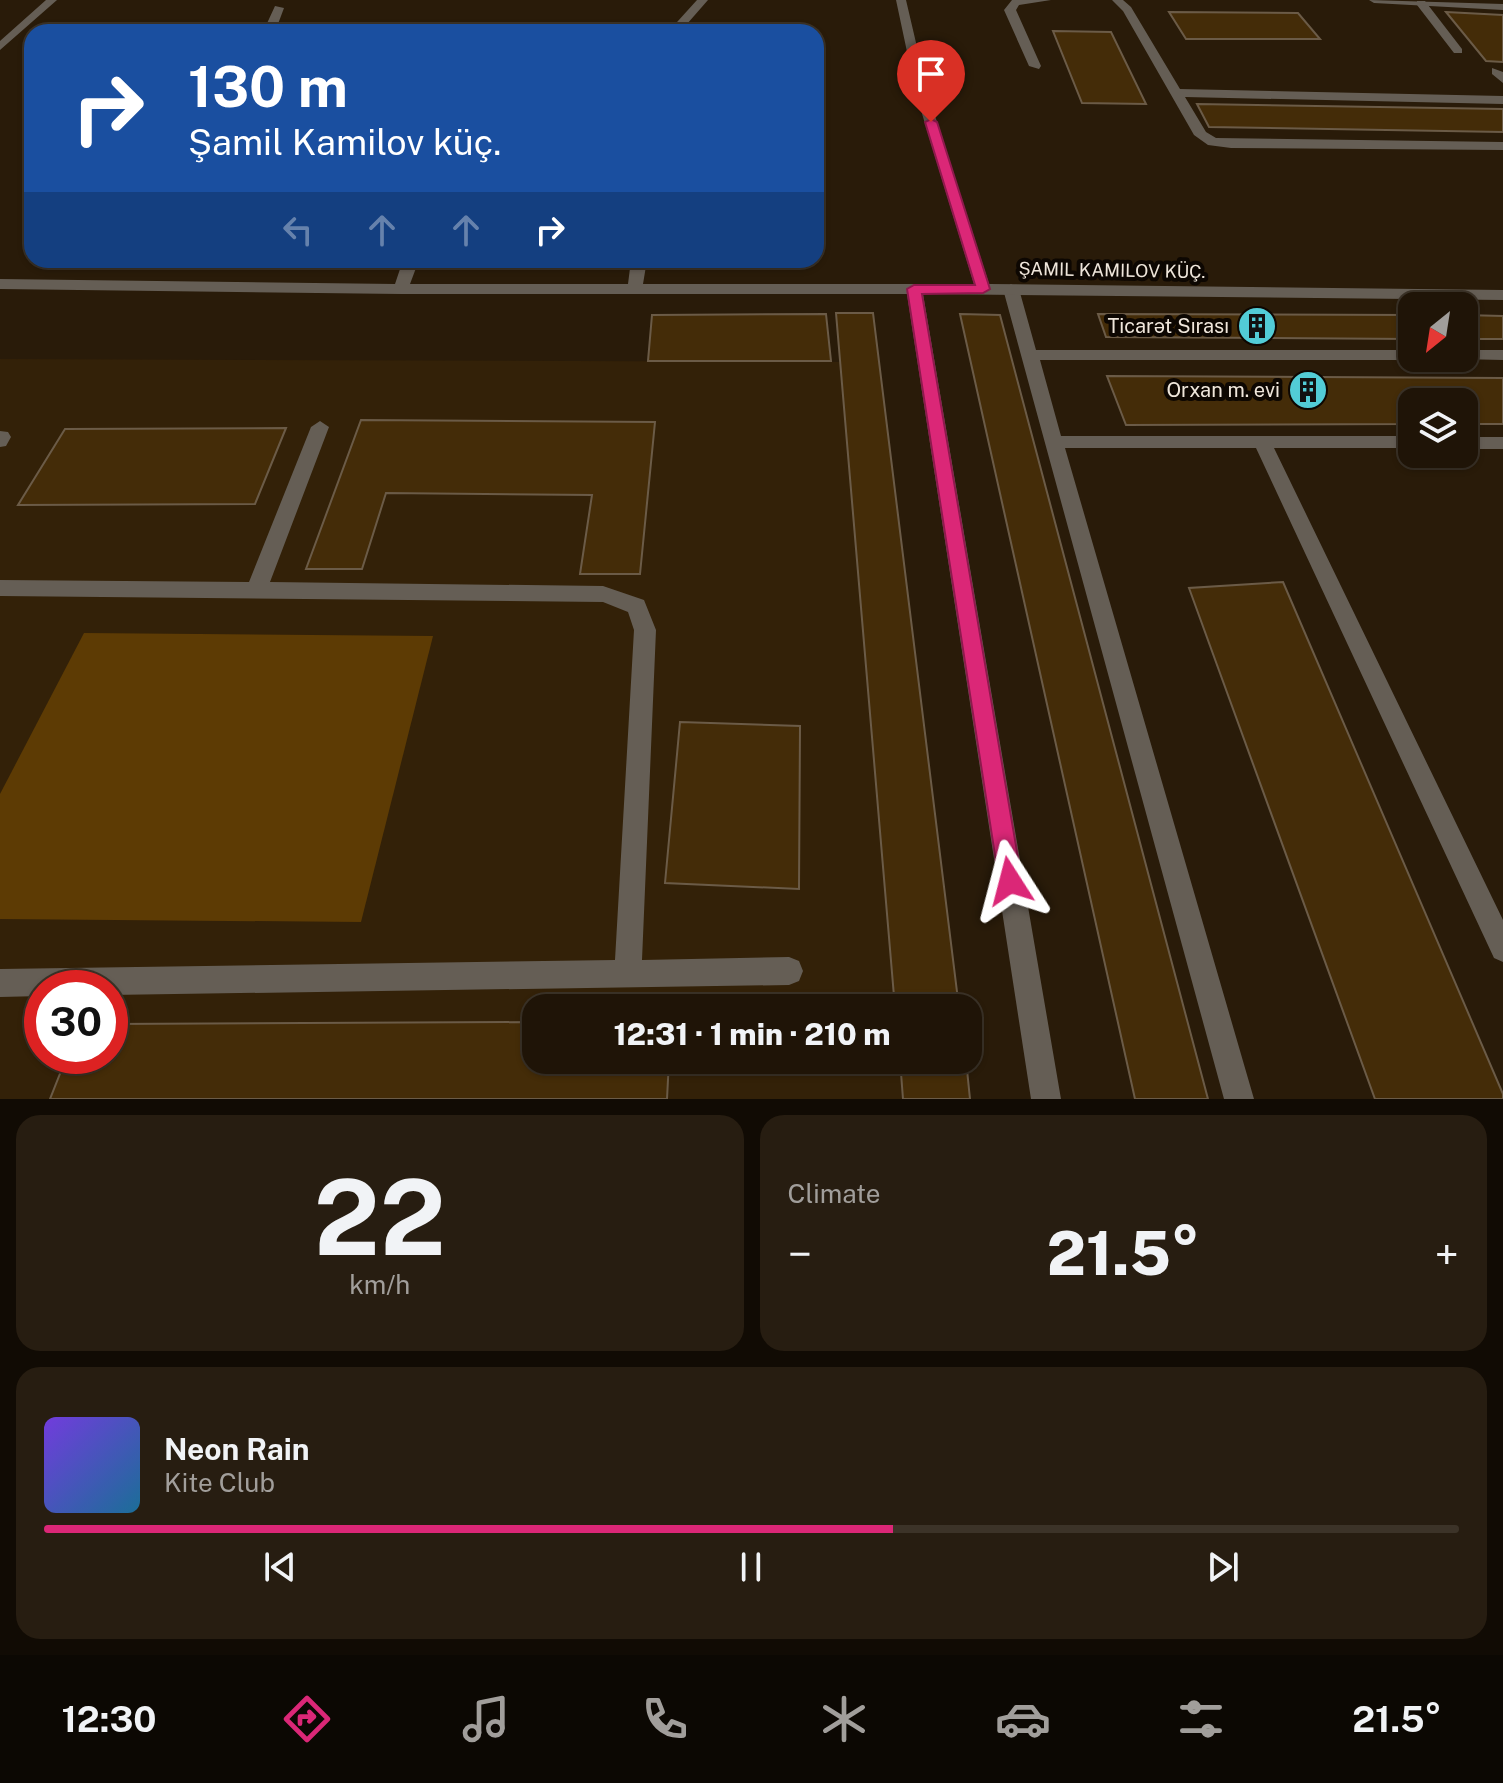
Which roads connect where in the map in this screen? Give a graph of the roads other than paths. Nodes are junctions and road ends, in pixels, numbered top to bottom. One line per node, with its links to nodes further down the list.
1 (52, 0): 10 (street)
2 (703, 0): 12 (street)
3 (901, 0): 28 (street)
4 (1046, 0): 18 (street)
5 (1117, 0): 19 (street)
6 (1374, 0): 7 (street)
7 (1421, 3): 8 (street); 17 (street)
8 (1503, 7)
9 (279, 8): 11 (street)
10 (26, 24)
11 (272, 24)
12 (681, 24)
13 (24, 26): 15 (street)
14 (0, 32): 15 (street)
15 (17, 32): 16 (street)
16 (0, 47)
17 (1458, 51)
18 (1035, 66)
19 (1178, 93): 20 (street); 21 (street)
20 (1503, 100)
21 (1503, 146)
22 (408, 268): 26 (street)
23 (638, 268): 25 (street)
24 (0, 284): 26 (street, ŞAMIL KAMILOV KÜÇ.)
25 (635, 288): 26 (street, ŞAMIL KAMILOV KÜÇ.); 27 (street, ŞAMIL KAMILOV KÜÇ.)
26 (401, 289)
27 (914, 289): 28 (street, ŞAMIL KAMILOV KÜÇ.); 47 (street)
28 (983, 289): 29 (street, ŞAMIL KAMILOV KÜÇ.)
29 (1011, 289): 30 (street, ŞAMIL KAMILOV KÜÇ.); 31 (street)
30 (1503, 295)
31 (1030, 355): 32 (street); 36 (street)
32 (1398, 355)
33 (1478, 355): 34 (street)
34 (1503, 355)
35 (320, 427): 42 (street)
36 (1055, 442): 37 (street); 48 (street)
37 (1262, 442): 38 (street); 43 (street)
38 (1398, 442)
39 (1478, 443): 40 (street)
40 (1503, 443)
41 (0, 588): 42 (street)
42 (257, 589): 45 (street)
43 (1503, 949)
44 (789, 971): 45 (street)
45 (628, 973): 46 (street)
46 (0, 983)
47 (1046, 1099)
48 (1239, 1099)

